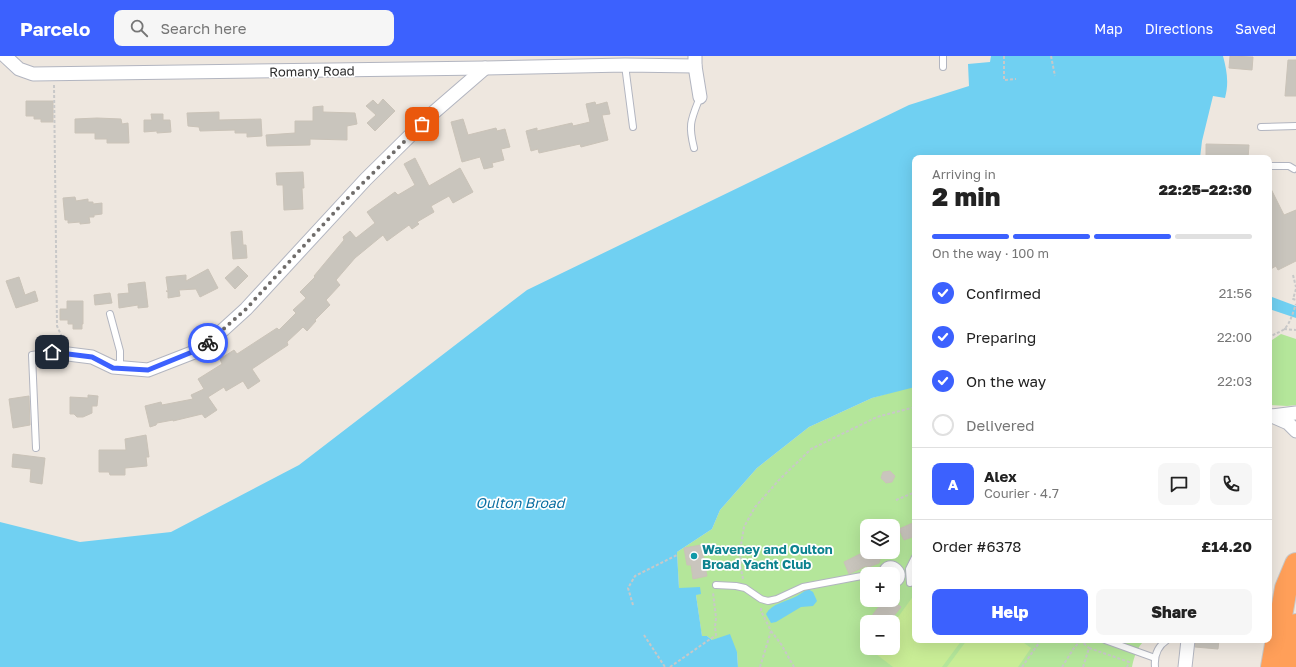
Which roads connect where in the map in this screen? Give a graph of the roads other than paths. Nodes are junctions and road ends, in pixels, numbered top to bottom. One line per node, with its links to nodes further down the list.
1 (5, 56): 6 (street, Romany Road)
2 (943, 56): 5 (lane)
3 (624, 61): 4 (street, Romany Road); 6 (street, Romany Road); 9 (lane)
4 (695, 61): 7 (street)
5 (943, 67)
6 (485, 68): 16 (street)
7 (700, 97): 11 (lane)
8 (1296, 126): 10 (lane)
9 (633, 127)
10 (1261, 127)
11 (694, 148)
12 (1272, 166): 13 (lane)
13 (1294, 169)
14 (110, 314): 16 (lane)
15 (52, 352): 16 (street); 21 (lane)
16 (120, 368)
17 (1296, 413): 18 (street)
18 (1272, 416)
19 (1272, 416): 20 (street)
20 (1296, 430)
21 (36, 448)
22 (912, 563): 29 (lane)
23 (1296, 564): 38 (highway)
24 (885, 567): 25 (lane)
25 (897, 567)
26 (900, 569): 28 (lane)
27 (860, 577): 30 (lane)
28 (901, 578): 29 (lane)
29 (912, 583)
30 (714, 586)
31 (1296, 625): 39 (highway)
32 (1113, 643): 35 (lane)
33 (1164, 643): 35 (lane)
34 (1188, 643): 37 (street)
35 (1155, 658): 36 (lane)
36 (1155, 667)
37 (1185, 667)
38 (1272, 667)
39 (1290, 667)

